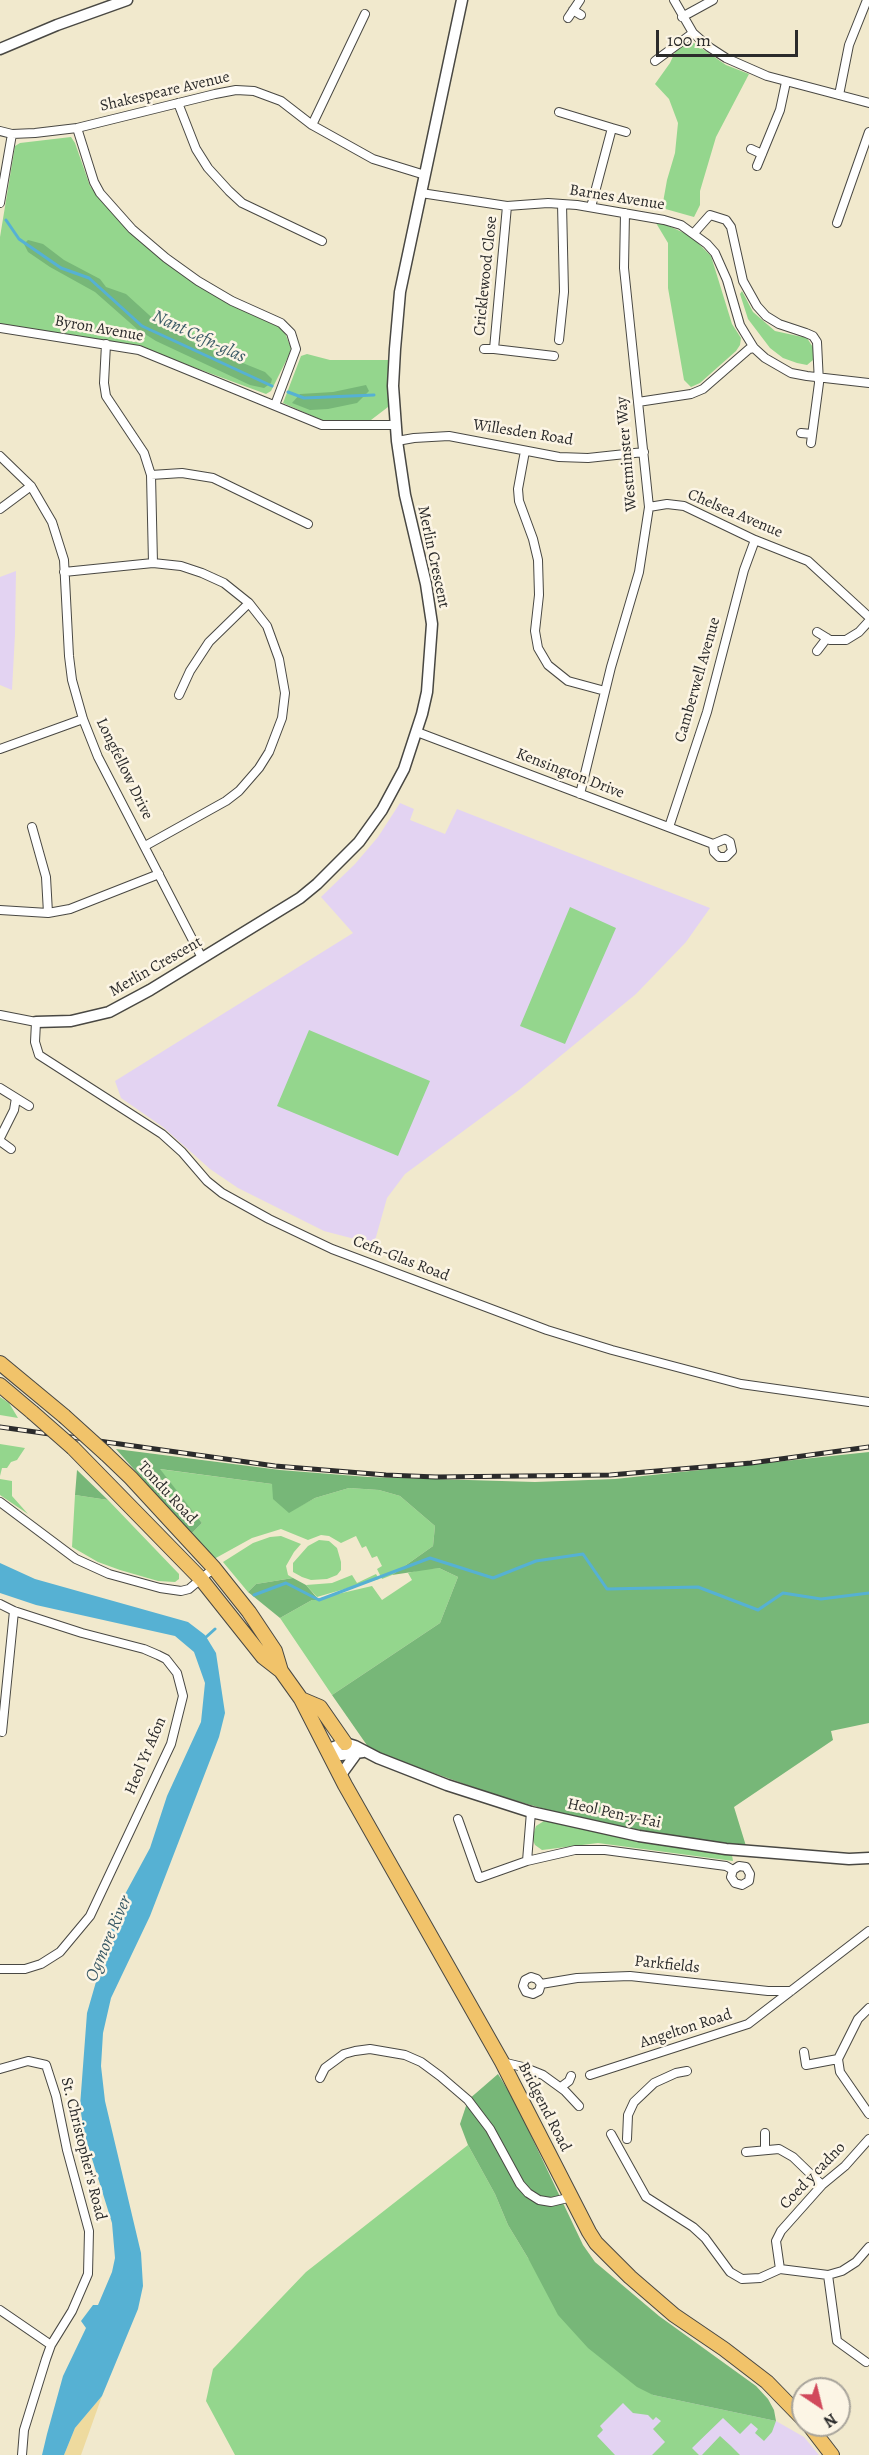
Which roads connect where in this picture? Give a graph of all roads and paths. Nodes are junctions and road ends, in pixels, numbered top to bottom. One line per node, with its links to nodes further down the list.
1 (127, 0): 11 (street)
2 (462, 0): 28 (street, Merlin Crescent)
3 (580, 0): 8 (street)
4 (674, 0): 9 (street)
5 (713, 0): 9 (street)
6 (867, 0): 14 (street)
7 (365, 14): 18 (street)
8 (574, 14)
9 (682, 17): 10 (street)
10 (693, 33): 12 (street); 13 (street)
11 (0, 49)
12 (655, 61)
13 (786, 82): 14 (street); 26 (street)
14 (838, 94): 16 (street)
15 (178, 103): 18 (street, Shakespeare Avenue); 19 (street, Shakespeare Avenue); 37 (street)
16 (869, 103)
17 (559, 112): 20 (street)
18 (312, 125): 28 (street, Shakespeare Avenue)
19 (77, 128): 24 (street, Shakespeare Avenue); 48 (street)
20 (612, 128): 22 (street); 33 (street)
21 (0, 131): 24 (street, Shakespeare Avenue)
22 (626, 132)
23 (869, 132): 35 (street)
24 (12, 134): 30 (street)
25 (751, 149): 26 (street)
26 (762, 154): 27 (street)
27 (758, 165)
28 (424, 175): 29 (street, Merlin Crescent)
29 (421, 193): 32 (street, Barnes Avenue); 49 (street, Merlin Crescent)
30 (0, 202)
31 (562, 204): 32 (street, Barnes Avenue); 33 (street, Barnes Avenue); 39 (street)
32 (507, 206): 43 (street, Cricklewood Close)
33 (591, 207): 34 (street, Barnes Avenue)
34 (625, 213): 36 (street, Barnes Avenue); 47 (street, Westminster Way)
35 (837, 223)
36 (694, 233): 41 (street, Barnes Avenue); 45 (street)
37 (322, 241)
38 (0, 328): 40 (street, Byron Avenue)
39 (559, 340)
40 (106, 344): 48 (street, Byron Avenue); 55 (street)
41 (754, 348): 45 (street, Barnes Avenue); 47 (street)
42 (484, 349): 43 (street, Cricklewood Close)
43 (494, 349): 44 (street, Cricklewood Close)
44 (554, 356)
45 (818, 378): 46 (street, Barnes Avenue); 50 (street)
46 (869, 383)
47 (638, 402): 53 (street, Westminster Way)
48 (275, 405): 49 (street, Byron Avenue)
49 (396, 425): 51 (street, Merlin Crescent)
50 (801, 433)
51 (397, 441): 52 (street, Willesden Road); 71 (street, Merlin Crescent)
52 (525, 451): 53 (street, Willesden Road); 68 (street)
53 (644, 452): 57 (street, Westminster Way)
54 (0, 456): 56 (street, Longfellow Drive)
55 (151, 476): 59 (street); 61 (street)
56 (31, 486): 58 (street); 62 (street, Longfellow Drive)
57 (649, 507): 60 (street, Chelsea Avenue); 68 (street, Westminster Way)
58 (0, 509)
59 (308, 524)
60 (755, 540): 64 (street, Chelsea Avenue); 75 (street, Camberwell Avenue)
61 (153, 563): 62 (street); 63 (street)
62 (64, 572): 70 (street, Longfellow Drive)
63 (249, 603): 69 (street); 77 (street)
64 (869, 619): 66 (street)
65 (817, 632): 66 (street)
66 (826, 638): 67 (street)
67 (817, 651)
68 (605, 691): 73 (street, Westminster Way)
69 (179, 694)
70 (83, 719): 72 (street); 77 (street, Longfellow Drive)
71 (417, 732): 73 (street, Kensington Drive); 81 (street, Merlin Crescent)
72 (0, 749)
73 (580, 794): 75 (street, Kensington Drive)
74 (32, 826): 80 (street)
75 (669, 827): 76 (street, Kensington Drive)
76 (713, 844)
77 (145, 846): 78 (street, Longfellow Drive)
78 (159, 874): 80 (street); 81 (street, Longfellow Drive)
79 (0, 910): 80 (street)
80 (48, 913)
81 (202, 958): 83 (street, Merlin Crescent)
82 (0, 1015): 83 (street)
83 (36, 1022): 91 (street, Cefn-Glas Road)
84 (0, 1088): 85 (street)
85 (16, 1098): 86 (street); 87 (street)
86 (29, 1106)
87 (0, 1140): 88 (street)
88 (11, 1149)
89 (0, 1363): 93 (main road, Tondu Road, bridge)
90 (0, 1385): 94 (main road, Tondu Road, bridge)
91 (869, 1402)
92 (0, 1502): 94 (street)
93 (214, 1568): 94 (street); 97 (main road, Tondu Road)
94 (201, 1579): 97 (main road, Tondu Road)
95 (0, 1604): 96 (street, Heol Yr Afon)
96 (14, 1611): 99 (street); 110 (street, Heol Yr Afon)
97 (281, 1671): 98 (main road, Tondu Road)
98 (301, 1700): 100 (main road); 101 (main road, Tondu Road)
99 (2, 1732)
100 (345, 1743): 101 (street); 102 (street, Heol Pen-y-Fai)
101 (326, 1750): 102 (street, Heol Pen-y-Fai); 103 (main road, Bridgend Road)
102 (360, 1753): 103 (street); 104 (street, Heol Pen-y-Fai)
103 (340, 1776): 116 (main road, Bridgend Road)
104 (531, 1812): 106 (street, Heol Pen-y-Fai); 107 (street)
105 (458, 1819): 107 (street)
106 (869, 1858)
107 (527, 1861): 108 (street)
108 (733, 1870)
109 (869, 1931): 112 (street, Angelton Road)
110 (0, 1968)
111 (540, 1984): 112 (street, Parkfields)
112 (791, 1991): 121 (street, Angelton Road)
113 (869, 2008): 115 (street)
114 (804, 2052): 117 (street)
115 (838, 2059): 117 (street); 126 (street)
116 (502, 2062): 124 (street); 134 (main road, Bridgend Road)
117 (806, 2065): 118 (street)
118 (797, 2067)
119 (0, 2069): 139 (street, St. Christopher's Road)
120 (687, 2071): 130 (street)
121 (590, 2075)
122 (571, 2076): 124 (street)
123 (320, 2078): 134 (street)
124 (561, 2087): 125 (street)
125 (579, 2106)
126 (869, 2114)
127 (765, 2133): 131 (street)
128 (611, 2134): 130 (street)
129 (869, 2139): 133 (street, Coed y cadno)
130 (617, 2144): 136 (street)
131 (765, 2149): 132 (street); 133 (street)
132 (746, 2152)
133 (822, 2185): 136 (street, Coed y cadno)
134 (572, 2197): 141 (main road, Bridgend Road)
135 (869, 2247): 137 (street)
136 (780, 2269): 137 (street)
137 (828, 2275): 140 (street)
138 (0, 2310): 139 (street)
139 (51, 2345): 143 (street, St. Christopher's Road)
140 (866, 2362)
141 (791, 2407)
142 (818, 2437): 144 (main road)
143 (22, 2455)
144 (832, 2455)

